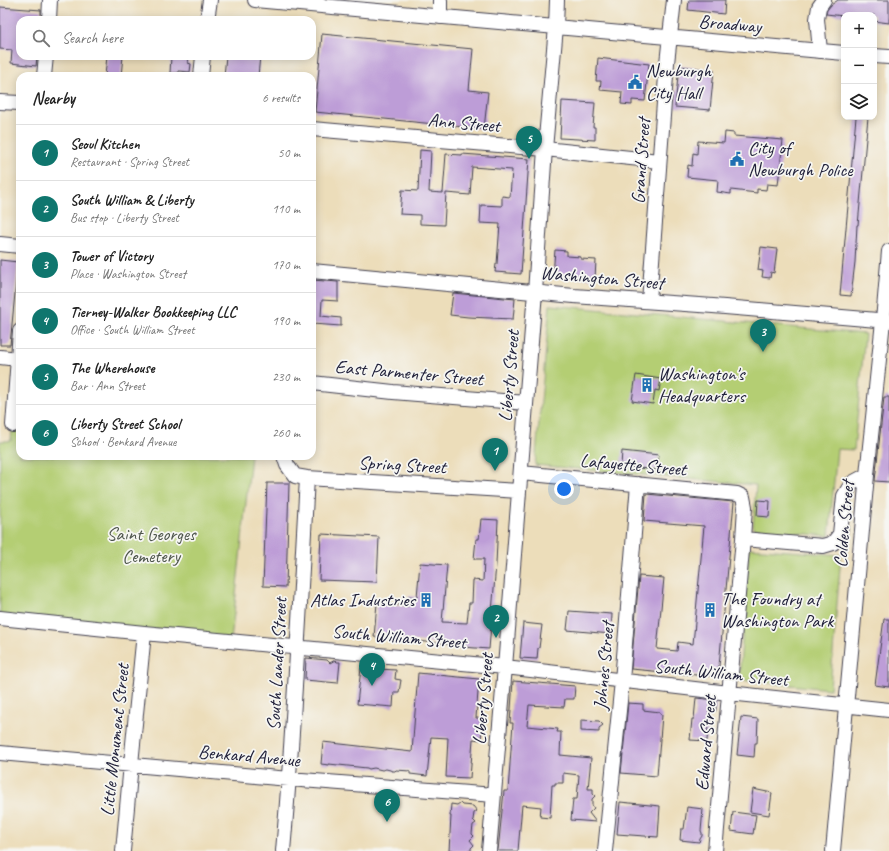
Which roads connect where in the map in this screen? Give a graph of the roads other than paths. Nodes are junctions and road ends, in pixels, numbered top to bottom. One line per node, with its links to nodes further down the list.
1 (50, 0): 9 (street)
2 (210, 0): 10 (street)
3 (255, 0): 8 (street, Broadway)
4 (440, 0): 11 (street)
5 (557, 0): 12 (street, Liberty Street)
6 (674, 0): 13 (street, Grand Street)
7 (824, 0): 14 (street)
8 (329, 3): 11 (street, Broadway)
9 (49, 16)
10 (208, 16)
11 (440, 17): 12 (street, Broadway)
12 (556, 27): 13 (street, Broadway); 25 (street, Liberty Street)
13 (670, 38): 14 (street, Broadway); 26 (street, Grand Street)
14 (820, 51): 15 (street, Broadway)
15 (841, 53)
16 (877, 56): 17 (street)
17 (889, 57)
18 (46, 60): 20 (street)
19 (203, 60): 21 (street)
20 (44, 72)
21 (201, 72)
22 (0, 102): 23 (street)
23 (16, 104)
24 (316, 129): 25 (street, Ann Street)
25 (545, 149): 26 (street, Ann Street); 31 (street, Liberty Street)
26 (659, 160): 32 (street, Grand Street)
27 (0, 244): 28 (street)
28 (16, 246)
29 (889, 251): 33 (street, Colden Street)
30 (316, 271): 31 (street, Washington Street)
31 (535, 292): 32 (street, Washington Street); 38 (street, Liberty Street)
32 (649, 301): 33 (street, Washington Street)
33 (886, 321): 42 (street, Colden Street)
34 (0, 357): 35 (street)
35 (16, 359)
36 (316, 383): 38 (street, East Parmenter Street)
37 (16, 385): 39 (street)
38 (526, 403): 41 (street, Liberty Street)
39 (13, 425)
40 (285, 460): 43 (street, Spring Street)
41 (521, 473): 44 (street, Lafayette Street); 45 (street, Liberty Street)
42 (867, 475): 47 (street); 54 (street, Colden Street)
43 (307, 478): 45 (street, Spring Street); 50 (street, South Lander Street)
44 (638, 484): 46 (street, Lafayette Street); 52 (street, Johnes Street)
45 (519, 491): 51 (street, Liberty Street)
46 (742, 496): 47 (street, Edward Street)
47 (743, 539): 53 (street, Edward Street)
48 (0, 618): 49 (street, South William Street)
49 (144, 633): 50 (street, South William Street); 57 (street, Little Monument Street)
50 (298, 647): 51 (street, South William Street); 58 (street, South Lander Street)
51 (505, 667): 52 (street, South William Street); 59 (street, Liberty Street)
52 (622, 681): 53 (street, South William Street); 63 (street, Johnes Street)
53 (729, 693): 54 (street, South William Street); 64 (street, Edward Street)
54 (847, 705): 55 (street, South William Street); 65 (street, Colden Street)
55 (889, 710)
56 (0, 753): 57 (street, Benkard Avenue)
57 (131, 764): 58 (street, Benkard Avenue); 60 (street, Little Monument Street)
58 (289, 779): 59 (street, Benkard Avenue); 61 (street, South Lander Street)
59 (494, 795): 62 (street, Liberty Street)
60 (123, 851)
61 (282, 851)
62 (489, 851)
63 (605, 851)
64 (715, 851)
65 (833, 851)

